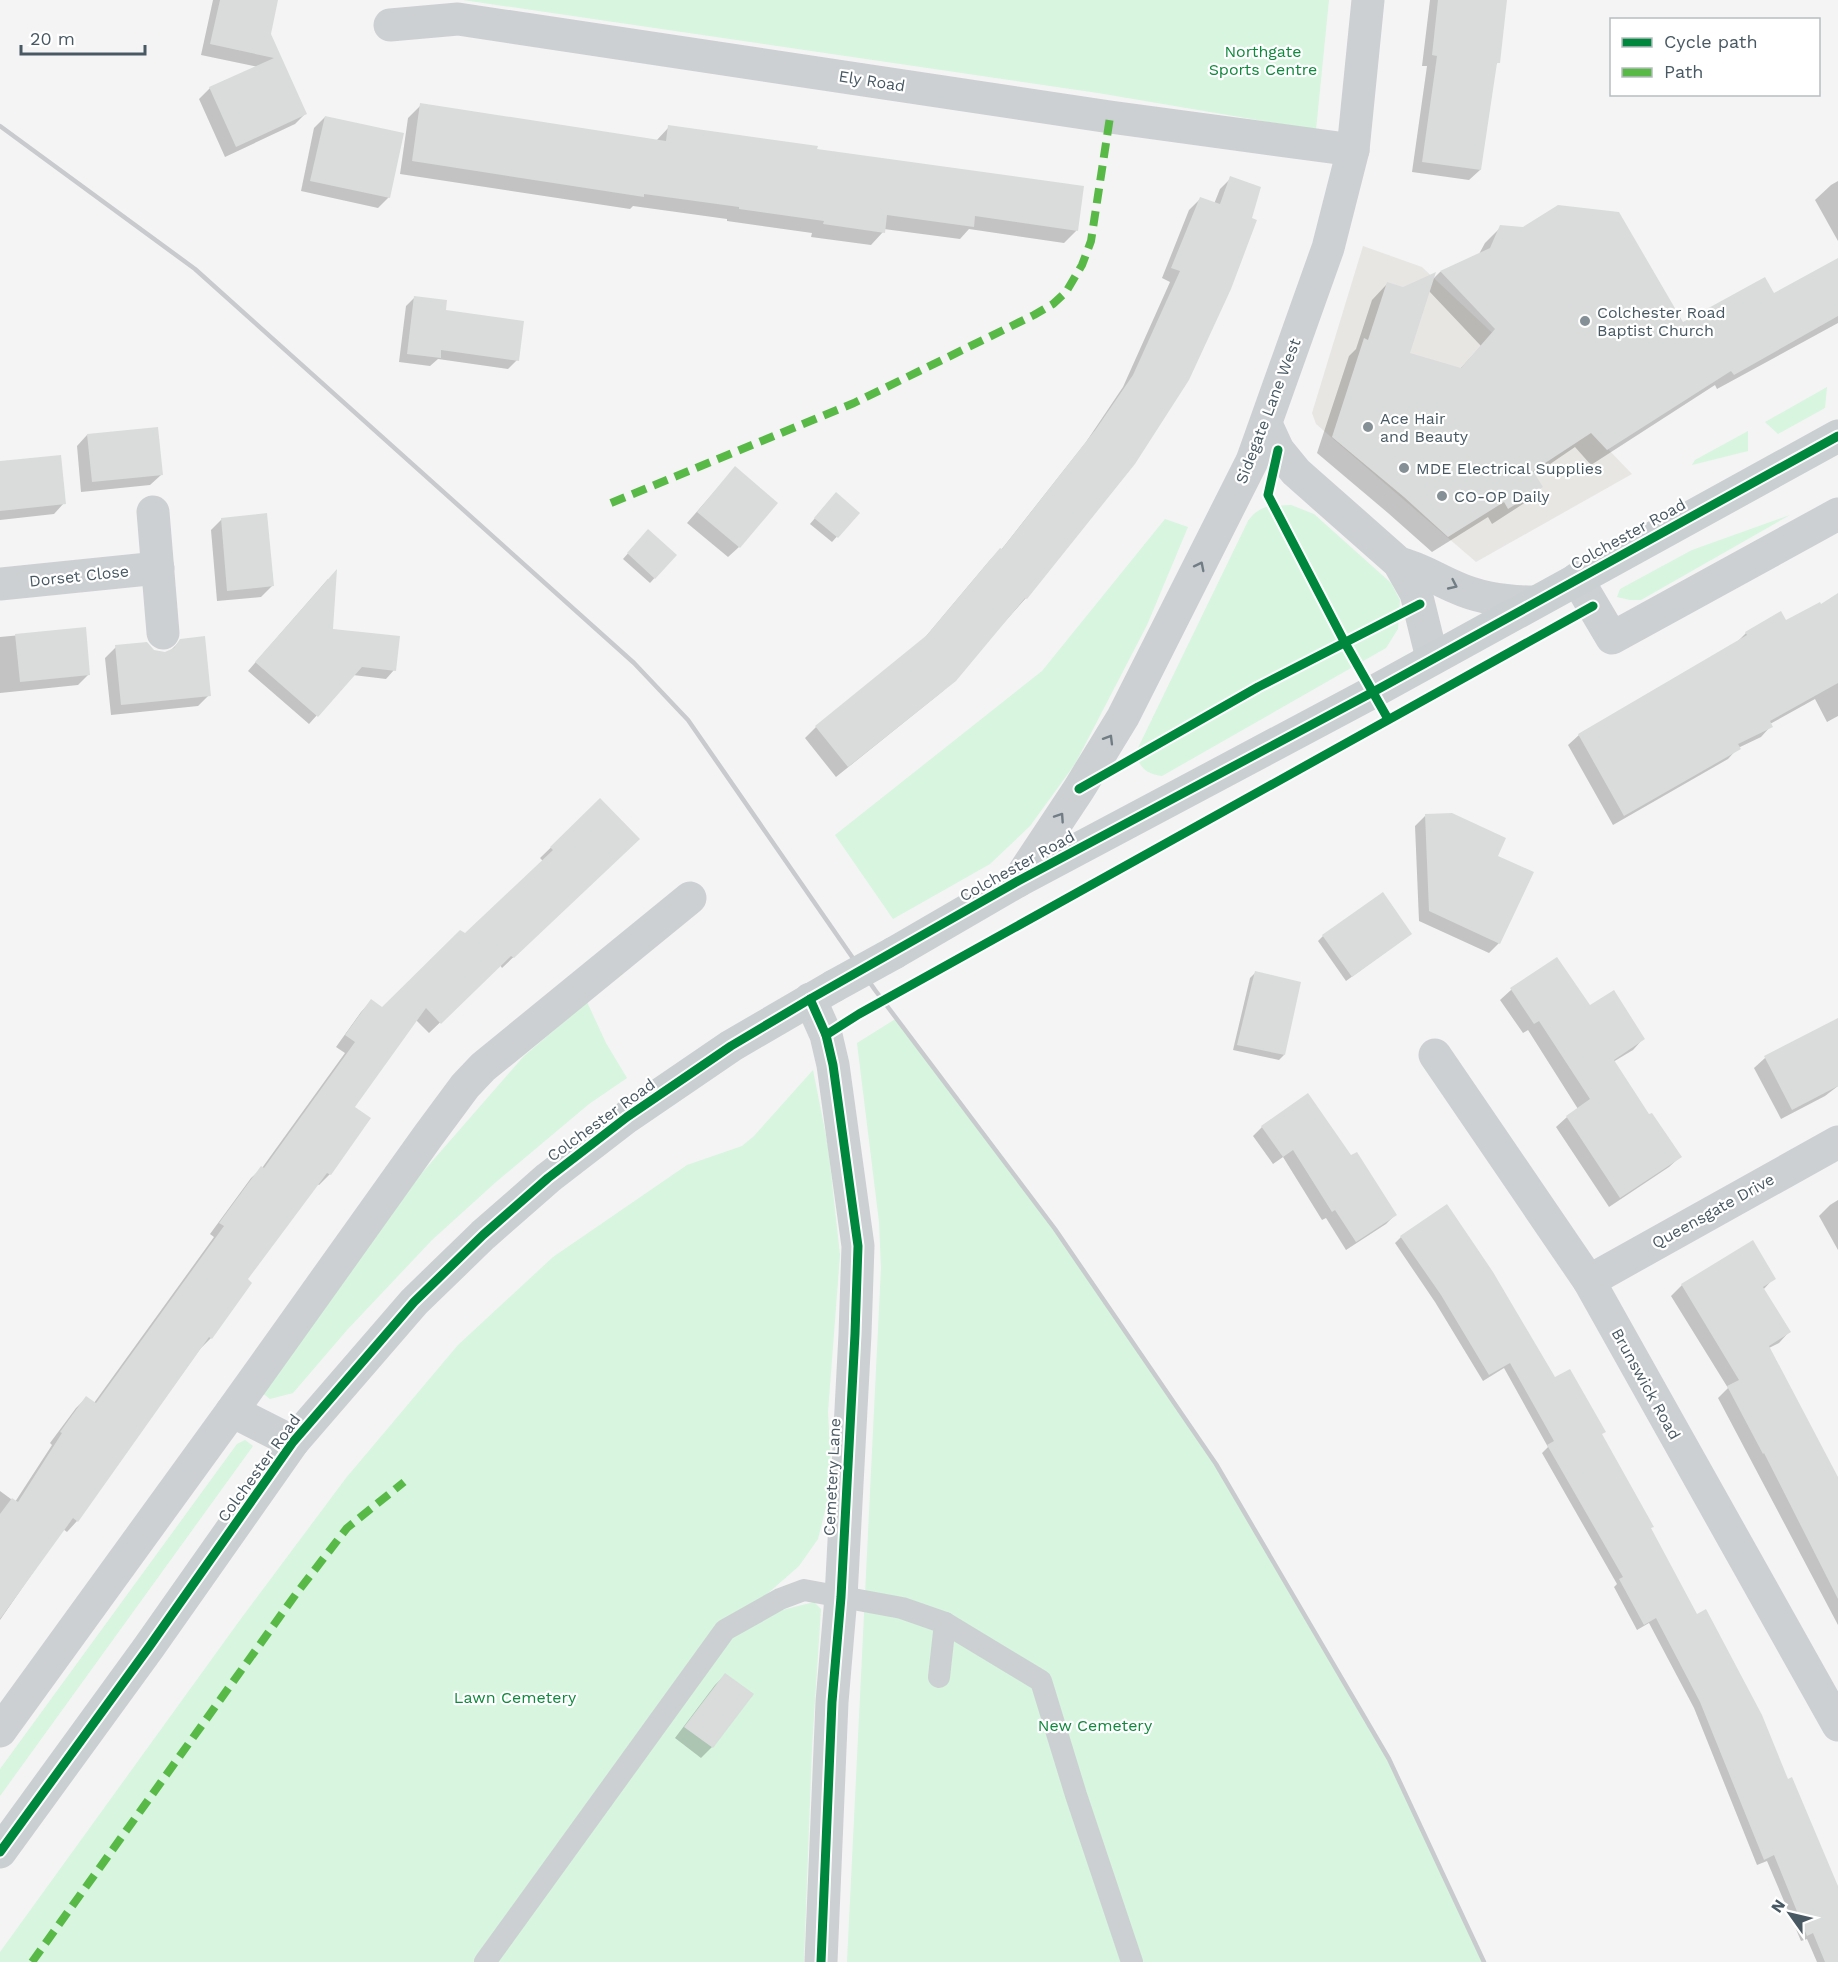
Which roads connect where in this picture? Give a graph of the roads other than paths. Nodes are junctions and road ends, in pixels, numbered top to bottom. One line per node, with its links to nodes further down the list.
1 (1368, 0): 3 (street, Sidegate Lane West)
2 (390, 25): 3 (street, Ely Road)
3 (1353, 150): 4 (street, Sidegate Lane West)
4 (1266, 424): 8 (street); 15 (street, Sidegate Lane West, one-way to 4)
5 (1838, 436): 10 (main road, Colchester Road)
6 (153, 512): 9 (street)
7 (1838, 514): 10 (street, Colchester Road)
8 (1399, 562): 12 (street, one-way to 12); 14 (street)
9 (158, 568): 11 (street, Dorset Close); 13 (street)
10 (1577, 579): 12 (main road, Colchester Road)
11 (0, 584)
12 (1534, 602): 14 (main road, Colchester Road)
13 (164, 633)
14 (1432, 658): 15 (main road, Colchester Road)
15 (1018, 881): 17 (main road, Colchester Road, bridge)
16 (690, 898): 21 (street)
17 (822, 993): 22 (main road, Colchester Road); 23 (street, Cemetery Lane)
18 (1435, 1055): 20 (street, Brunswick Road)
19 (1838, 1142): 20 (street, Queensgate Drive)
20 (1588, 1281): 26 (street, Brunswick Road)
21 (232, 1411): 22 (street, Colchester Road); 27 (street)
22 (293, 1442): 28 (main road, Colchester Road)
23 (841, 1597): 24 (lane); 29 (lane); 30 (street, Cemetery Lane)
24 (945, 1623): 25 (lane); 31 (lane)
25 (939, 1677)
26 (1838, 1725)
27 (0, 1731)
28 (0, 1852)
29 (485, 1962)
30 (821, 1962)
31 (1132, 1962)

